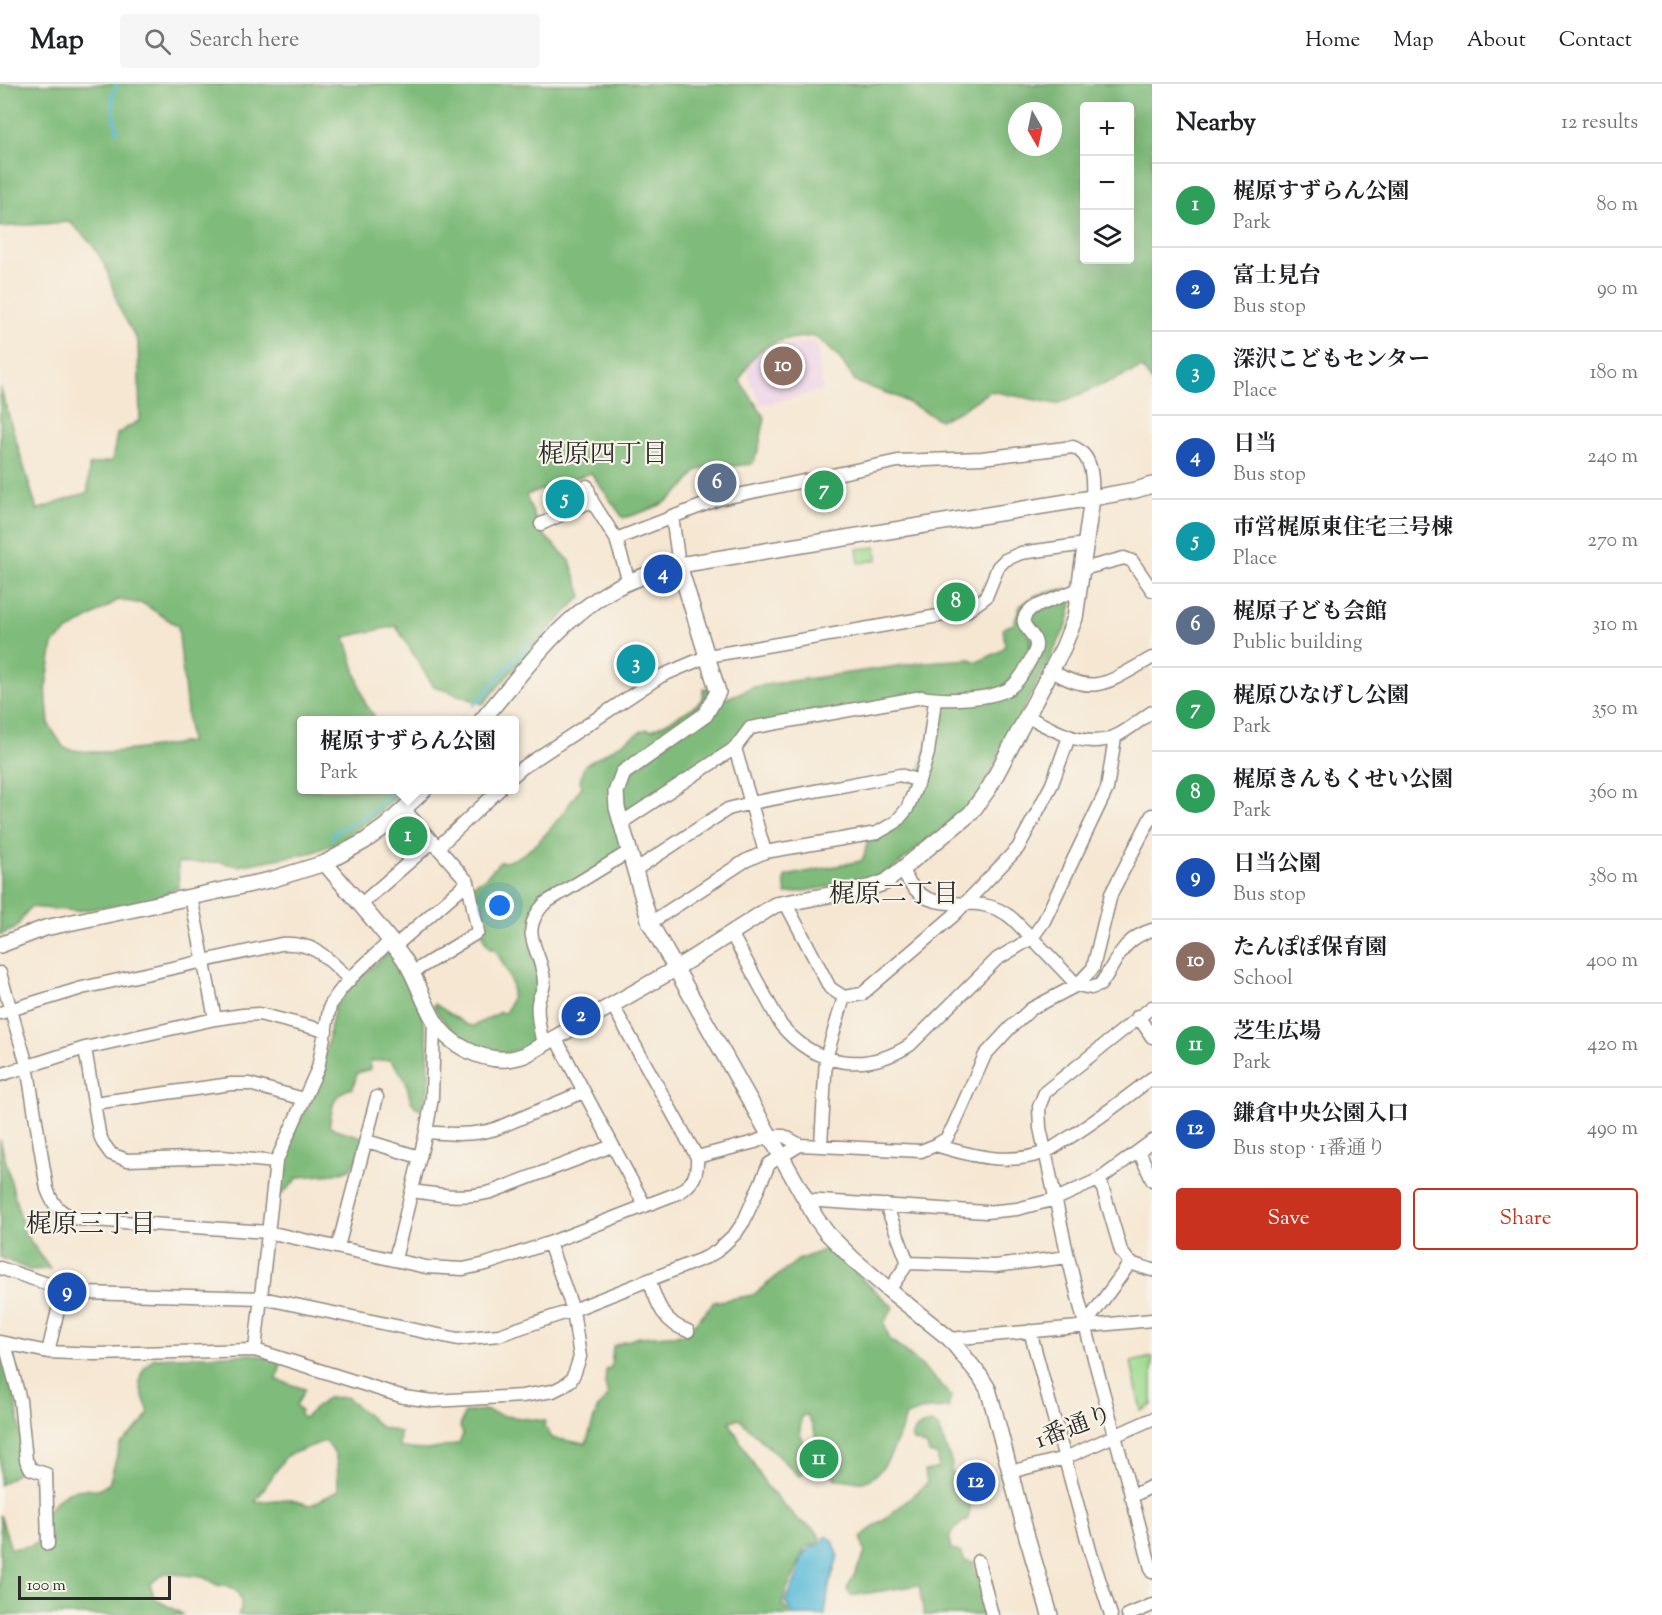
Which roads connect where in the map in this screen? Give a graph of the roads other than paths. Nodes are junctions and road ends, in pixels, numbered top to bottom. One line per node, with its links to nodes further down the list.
1 (1152, 485): 3 (street)
2 (588, 486): 4 (street)
3 (1092, 498): 5 (street); 8 (street); 9 (street)
4 (592, 501): 6 (street); 7 (street)
5 (672, 516): 7 (street); 9 (street)
6 (541, 524)
7 (616, 539): 11 (street)
8 (1086, 544): 10 (street); 14 (street)
9 (679, 565): 11 (street); 14 (street)
10 (1083, 569): 12 (street); 13 (street)
11 (629, 582): 19 (street)
12 (1079, 589): 16 (street); 17 (street)
13 (1152, 590)
14 (708, 656): 24 (street); 31 (street)
15 (1152, 658): 16 (street)
16 (1052, 670): 20 (street)
17 (935, 700): 23 (street); 25 (street)
18 (1152, 712): 22 (street)
19 (485, 716)
20 (1026, 716): 21 (street); 37 (street)
21 (1069, 737): 22 (street); 41 (street)
22 (1115, 737): 46 (street)
23 (735, 748): 28 (street); 31 (street)
24 (519, 771)
25 (919, 781): 28 (street); 34 (street)
26 (418, 794): 29 (street)
27 (493, 794): 32 (street)
28 (751, 803): 34 (street); 36 (street)
29 (404, 809): 32 (street); 35 (street)
30 (1152, 815): 54 (street)
31 (621, 823): 33 (street)
32 (435, 844): 38 (street); 42 (street)
33 (630, 851): 36 (street); 64 (street)
34 (765, 852): 43 (street)
35 (325, 863): 39 (street); 42 (street)
36 (635, 870): 43 (street)
37 (902, 870): 40 (street); 41 (street)
38 (468, 882): 47 (street); 51 (street)
39 (191, 897): 48 (street); 49 (street)
40 (785, 902): 45 (street); 55 (street)
41 (966, 903): 46 (street); 55 (street)
42 (360, 905): 47 (street)
43 (650, 923): 50 (street)
44 (1152, 930): 54 (street)
45 (731, 933): 50 (street); 66 (street)
46 (1032, 938): 54 (street); 66 (street)
47 (392, 944): 51 (street); 53 (street)
48 (0, 945)
49 (204, 960): 53 (street); 58 (street); 60 (street)
50 (675, 969): 56 (street); 75 (street)
51 (413, 972): 61 (street)
52 (0, 973): 58 (street)
53 (350, 980): 62 (street)
54 (1077, 985): 80 (street)
55 (844, 997): 66 (street)
56 (613, 1006): 64 (street); 86 (street)
57 (1152, 1007): 59 (street)
58 (6, 1011): 67 (street)
59 (1138, 1016): 63 (street); 83 (street)
60 (215, 1019): 62 (street); 65 (street)
61 (434, 1021): 64 (street); 74 (street)
62 (326, 1031): 72 (street)
63 (1152, 1037)
64 (549, 1042): 70 (street)
65 (85, 1048): 67 (street); 73 (street)
66 (826, 1058): 79 (street)
67 (27, 1065): 68 (street); 95 (street)
68 (0, 1075)
69 (1152, 1078): 83 (street)
70 (583, 1092): 74 (street); 81 (street)
71 (377, 1097): 76 (street)
72 (304, 1099): 73 (street); 87 (street)
73 (94, 1103): 87 (street)
74 (426, 1132): 85 (street)
75 (769, 1136): 78 (street); 84 (street); 86 (street)
76 (367, 1141): 85 (street); 97 (street)
77 (1152, 1141): 82 (street)
78 (800, 1145): 79 (street); 84 (street)
79 (821, 1145): 80 (street)
80 (936, 1145): 83 (street)
81 (612, 1146): 90 (street); 94 (street)
82 (1139, 1151): 88 (street); 89 (street)
83 (1046, 1152): 91 (street)
84 (780, 1156): 92 (street); 104 (street)
85 (419, 1157): 90 (street)
86 (697, 1157): 94 (street)
87 (276, 1162): 95 (street)
88 (1100, 1179): 91 (street); 101 (street)
89 (1152, 1180)
90 (412, 1191): 99 (street)
91 (1056, 1199): 93 (street); 98 (street)
92 (805, 1200): 93 (street); 106 (street)
93 (886, 1205): 100 (street)
94 (645, 1206): 96 (street)
95 (268, 1232): 97 (street); 107 (street)
96 (549, 1243): 99 (street); 108 (street)
97 (338, 1246): 99 (street)
98 (1068, 1257): 100 (street); 110 (street)
99 (395, 1259)
100 (908, 1263): 106 (street)
101 (1130, 1263): 103 (street); 110 (street)
102 (0, 1268): 105 (street)
103 (1152, 1270)
104 (649, 1280): 108 (street); 111 (street)
105 (63, 1288): 107 (street); 116 (street)
106 (889, 1290): 113 (street)
107 (262, 1298): 108 (street); 115 (street)
108 (573, 1310): 115 (street)
109 (1152, 1320): 110 (street)
110 (1085, 1326): 112 (street); 118 (street)
111 (688, 1331)
112 (1030, 1331): 113 (street); 119 (street)
113 (950, 1339): 120 (street)
114 (2, 1343): 116 (street); 123 (street)
115 (255, 1350): 116 (street)
116 (48, 1352)
117 (1152, 1419): 118 (street, 1番通り)
118 (1114, 1437): 119 (street, 1番通り); 122 (street)
119 (1065, 1458): 120 (street, 1番通り); 130 (street)
120 (1010, 1473): 129 (street)
121 (1152, 1486): 122 (street)
122 (1131, 1497): 124 (street)
123 (48, 1544)
124 (1148, 1547): 126 (street)
125 (978, 1561): 128 (street)
126 (1152, 1572)
127 (1152, 1605): 131 (street)
128 (992, 1615)
129 (1050, 1615)
130 (1111, 1615)
131 (1128, 1615)

